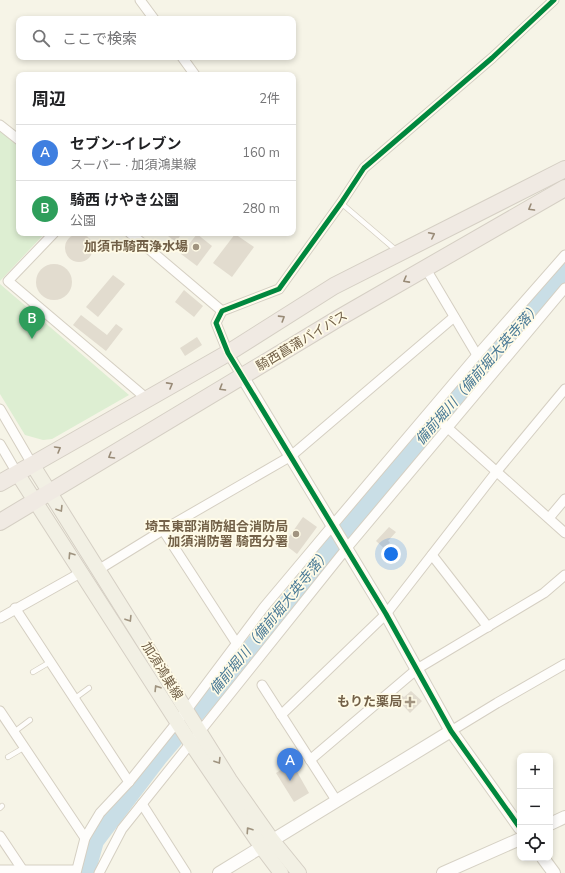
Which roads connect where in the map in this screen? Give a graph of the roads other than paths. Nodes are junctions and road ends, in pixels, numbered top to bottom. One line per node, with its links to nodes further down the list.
1 (140, 0): 3 (street)
2 (554, 0): 10 (street)
3 (152, 16)
4 (184, 60): 5 (street)
5 (193, 72)
6 (0, 125): 7 (street)
7 (16, 138)
8 (565, 169): 13 (highway, one-way to 8)
9 (565, 188): 15 (highway, 騎西菖蒲バイパス, one-way to 15)
10 (341, 203): 13 (lane); 17 (street)
11 (51, 236): 23 (street)
12 (134, 236): 17 (street)
13 (398, 252): 19 (highway, one-way to 13)
14 (565, 255): 20 (street)
15 (426, 269): 18 (street); 21 (highway, 騎西菖蒲バイパス, one-way to 21)
16 (565, 288): 26 (street)
17 (222, 311): 19 (street)
18 (454, 317): 20 (street); 28 (street)
19 (228, 353): 21 (street); 23 (highway, one-way to 19)
20 (477, 355): 25 (street)
21 (242, 376): 28 (street); 33 (highway, 騎西菖蒲バイパス, one-way to 33)
22 (565, 389): 30 (street)
23 (146, 398): 29 (highway, one-way to 23)
24 (0, 409): 29 (street)
25 (431, 413): 26 (street); 37 (street)
26 (447, 426): 30 (street); 40 (street)
27 (0, 444): 31 (street)
28 (291, 456): 37 (street); 38 (street)
29 (32, 464): 31 (highway); 33 (main road, 加須鴻巣線)
30 (497, 471): 35 (street); 41 (street)
31 (18, 472): 32 (highway); 33 (main road, 加須鴻巣線)
32 (0, 483)
33 (43, 497): 36 (highway, 騎西菖蒲バイパス); 42 (main road, 加須鴻巣線, one-way to 42); 43 (main road, 加須鴻巣線, one-way to 33)
34 (565, 499): 35 (street)
35 (549, 518): 39 (street)
36 (0, 522)
37 (332, 526): 40 (street); 49 (street)
38 (162, 530): 42 (street); 49 (street)
39 (565, 533)
40 (345, 547): 46 (street); 63 (street)
41 (432, 555): 46 (street); 48 (street)
42 (98, 570): 59 (main road, 加須鴻巣線, one-way to 59)
43 (82, 572): 45 (street); 59 (main road, 加須鴻巣線, one-way to 43)
44 (565, 575): 48 (street)
45 (15, 608): 47 (street); 50 (street)
46 (386, 614): 52 (street); 58 (street)
47 (0, 618)
48 (488, 626): 52 (street)
49 (237, 644): 59 (street)
50 (50, 662): 53 (lane); 56 (street)
51 (565, 664): 61 (street)
52 (417, 669): 61 (street); 66 (street)
53 (33, 672)
54 (262, 685): 58 (street)
55 (89, 688): 56 (lane)
56 (74, 699): 67 (street)
57 (0, 711): 62 (street)
58 (281, 715): 66 (street)
59 (182, 716): 63 (main road, 加須鴻巣線); 67 (street)
60 (30, 720): 62 (lane)
61 (452, 731): 68 (street); 72 (street)
62 (14, 732): 64 (street)
63 (194, 735): 69 (street); 76 (main road, 加須鴻巣線)
64 (25, 747): 65 (lane); 74 (street)
65 (8, 757)
66 (310, 760): 68 (street)
67 (129, 782): 74 (street)
68 (336, 800): 76 (street)
69 (142, 804): 82 (street); 83 (street)
70 (565, 817): 71 (street)
71 (553, 823)
72 (518, 825)
73 (0, 836): 78 (street)
74 (85, 838): 80 (street)
75 (517, 840): 81 (street)
76 (267, 844): 84 (street); 85 (main road, 加須鴻巣線); 86 (main road, 加須鴻巣線)
77 (545, 861): 87 (street)
78 (22, 869): 79 (street); 80 (street)
79 (0, 870)
80 (76, 871)
81 (452, 871)
82 (99, 873)
83 (186, 873)
84 (219, 873)
85 (281, 873)
86 (299, 873)
87 (554, 873)

